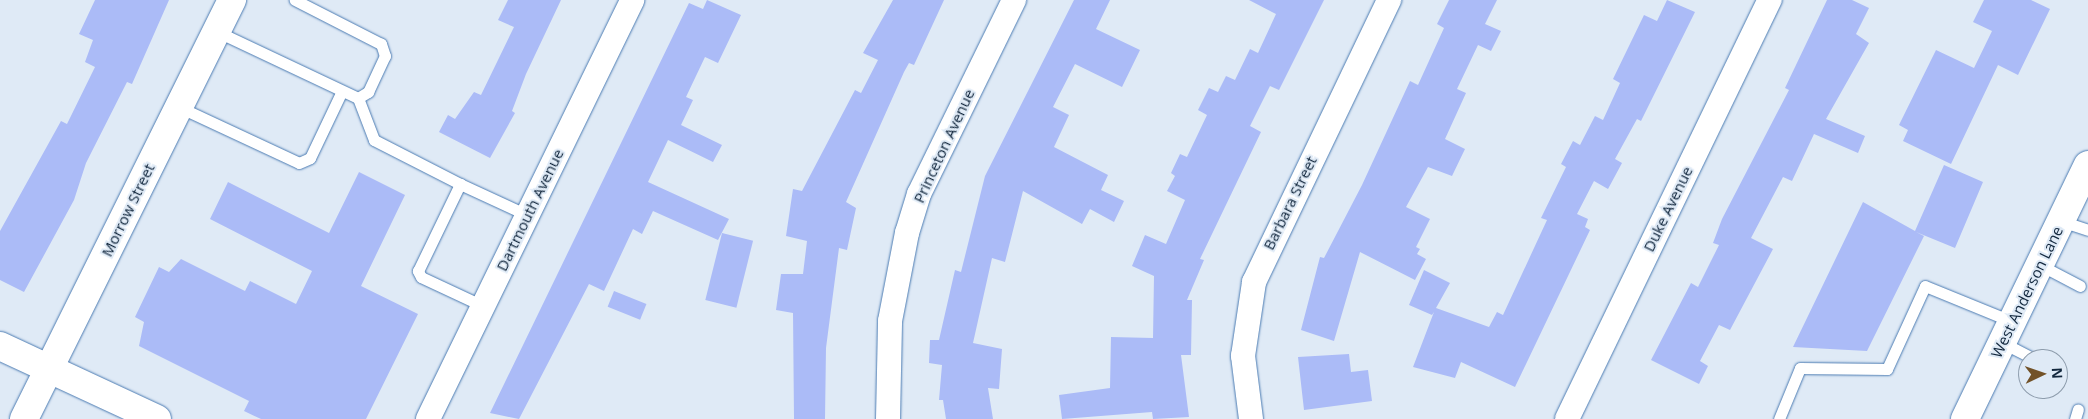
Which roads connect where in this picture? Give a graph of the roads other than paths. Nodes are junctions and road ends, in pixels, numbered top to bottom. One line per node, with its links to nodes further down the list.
1 (232, 0): 7 (street, Morrow Street)
2 (295, 0): 9 (lane)
3 (632, 0): 13 (street, Dartmouth Avenue)
4 (1014, 0): 26 (street, Princeton Avenue)
5 (1389, 0): 27 (street, Barbara Street)
6 (1770, 0): 28 (street, Duke Avenue)
7 (216, 32): 8 (lane); 10 (street, Morrow Street)
8 (342, 91): 9 (lane); 10 (lane)
9 (358, 98): 12 (lane)
10 (179, 107): 22 (street, Morrow Street)
11 (2088, 165): 14 (street, West Anderson Lane)
12 (460, 184): 13 (lane); 18 (lane)
13 (527, 216): 18 (street, Dartmouth Avenue)
14 (2061, 221): 15 (lane); 16 (street, West Anderson Lane)
15 (2088, 230)
16 (2040, 265): 17 (lane); 19 (street, West Anderson Lane)
17 (2080, 286)
18 (483, 306): 25 (street, Dartmouth Avenue)
19 (2008, 333): 21 (lane); 29 (lane); 30 (street, West Anderson Lane)
20 (0, 346): 22 (street)
21 (2025, 349)
22 (50, 368): 23 (street, Morrow Street); 24 (street)
23 (24, 419)
24 (158, 419)
25 (428, 419)
26 (888, 419)
27 (1252, 419)
28 (1566, 419)
29 (1779, 419)
30 (1965, 419)

